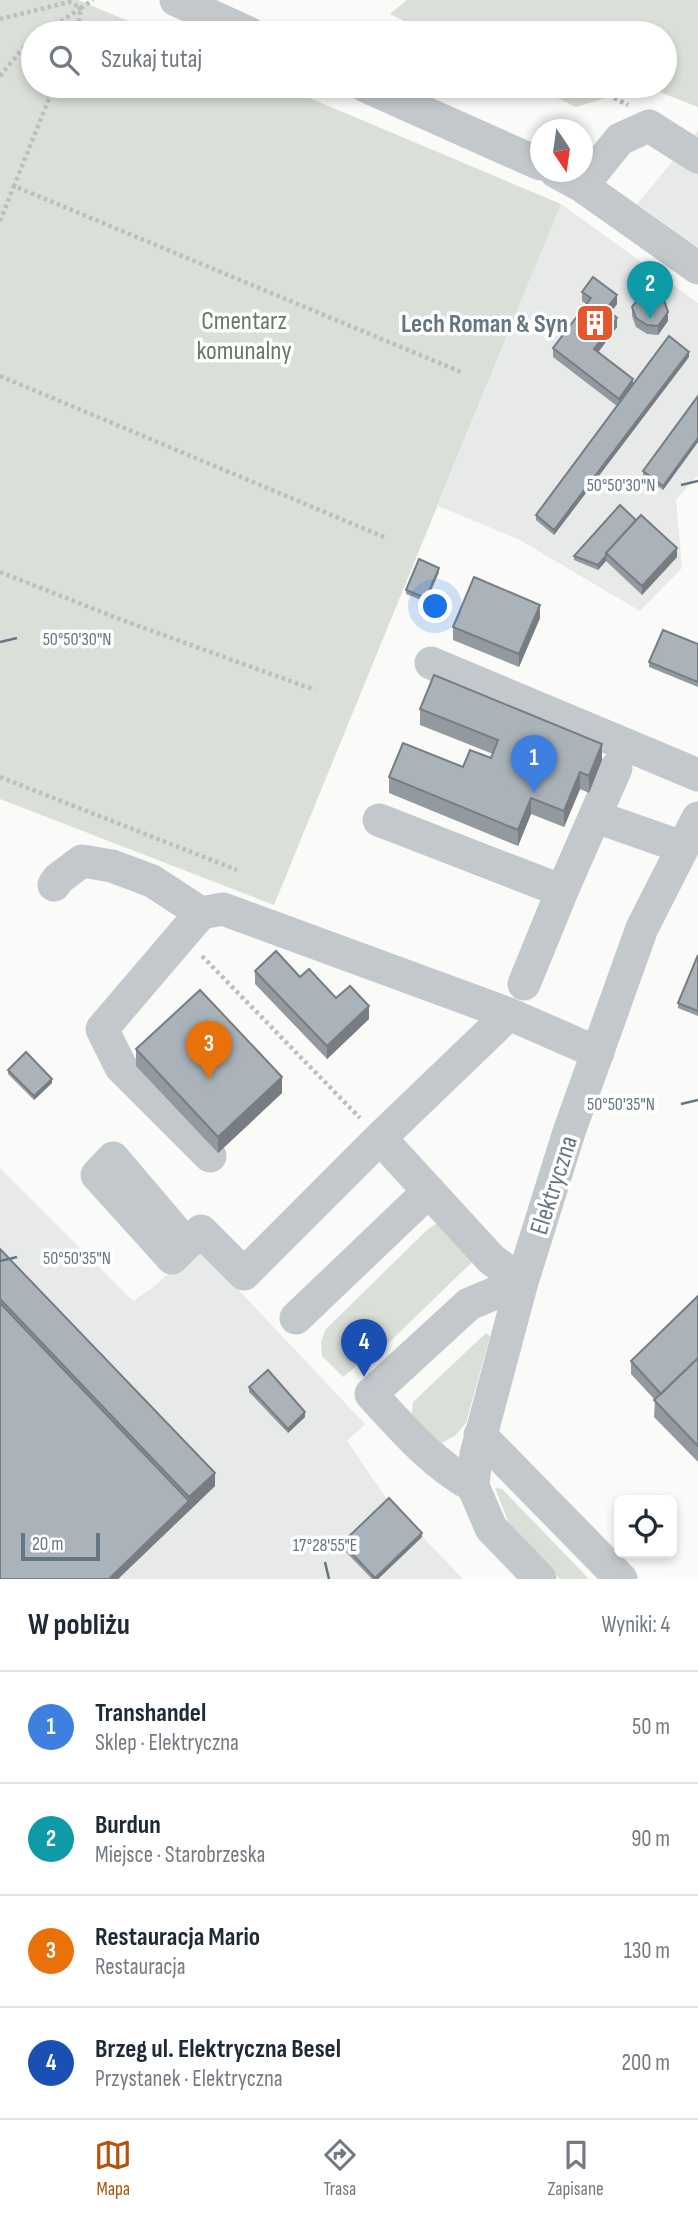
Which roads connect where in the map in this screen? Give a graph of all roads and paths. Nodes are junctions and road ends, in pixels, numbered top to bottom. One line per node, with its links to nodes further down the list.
1 (93, 0): 3 (path)
2 (176, 0): 7 (street)
3 (81, 8): 4 (path); 5 (path); 6 (path)
4 (0, 19)
5 (61, 21)
6 (79, 21)
7 (222, 21)
8 (21, 50): 9 (path)
9 (0, 76)
10 (49, 98): 16 (path)
11 (392, 98): 13 (street)
12 (698, 157): 14 (street)
13 (530, 159)
14 (593, 160)
15 (574, 182): 18 (street)
16 (15, 186): 17 (path); 19 (path)
17 (0, 221)
18 (697, 264)
19 (461, 372)
20 (0, 376): 21 (path)
21 (384, 537)
22 (0, 572): 24 (path)
23 (431, 663): 26 (street)
24 (315, 690)
25 (616, 768): 28 (street)
26 (698, 775)
27 (0, 777): 32 (path)
28 (594, 818): 31 (street); 34 (street)
29 (698, 818): 31 (street, Elektryczna)
30 (379, 820): 34 (street)
31 (682, 847): 38 (street, Elektryczna)
32 (237, 870)
33 (54, 885): 35 (street)
34 (562, 891): 36 (street)
35 (192, 924): 37 (street); 39 (path); 40 (street)
36 (524, 984)
37 (509, 1014): 38 (street); 39 (street)
38 (598, 1053): 43 (street, Elektryczna)
39 (380, 1138): 41 (street); 42 (street)
40 (210, 1156)
41 (429, 1191): 43 (street); 44 (street)
42 (186, 1244)
43 (522, 1282): 45 (street, Elektryczna); 46 (street)
44 (296, 1318)
45 (480, 1435): 46 (street, Elektryczna); 48 (street)
46 (473, 1486): 47 (street)
47 (540, 1579)
48 (621, 1579)

